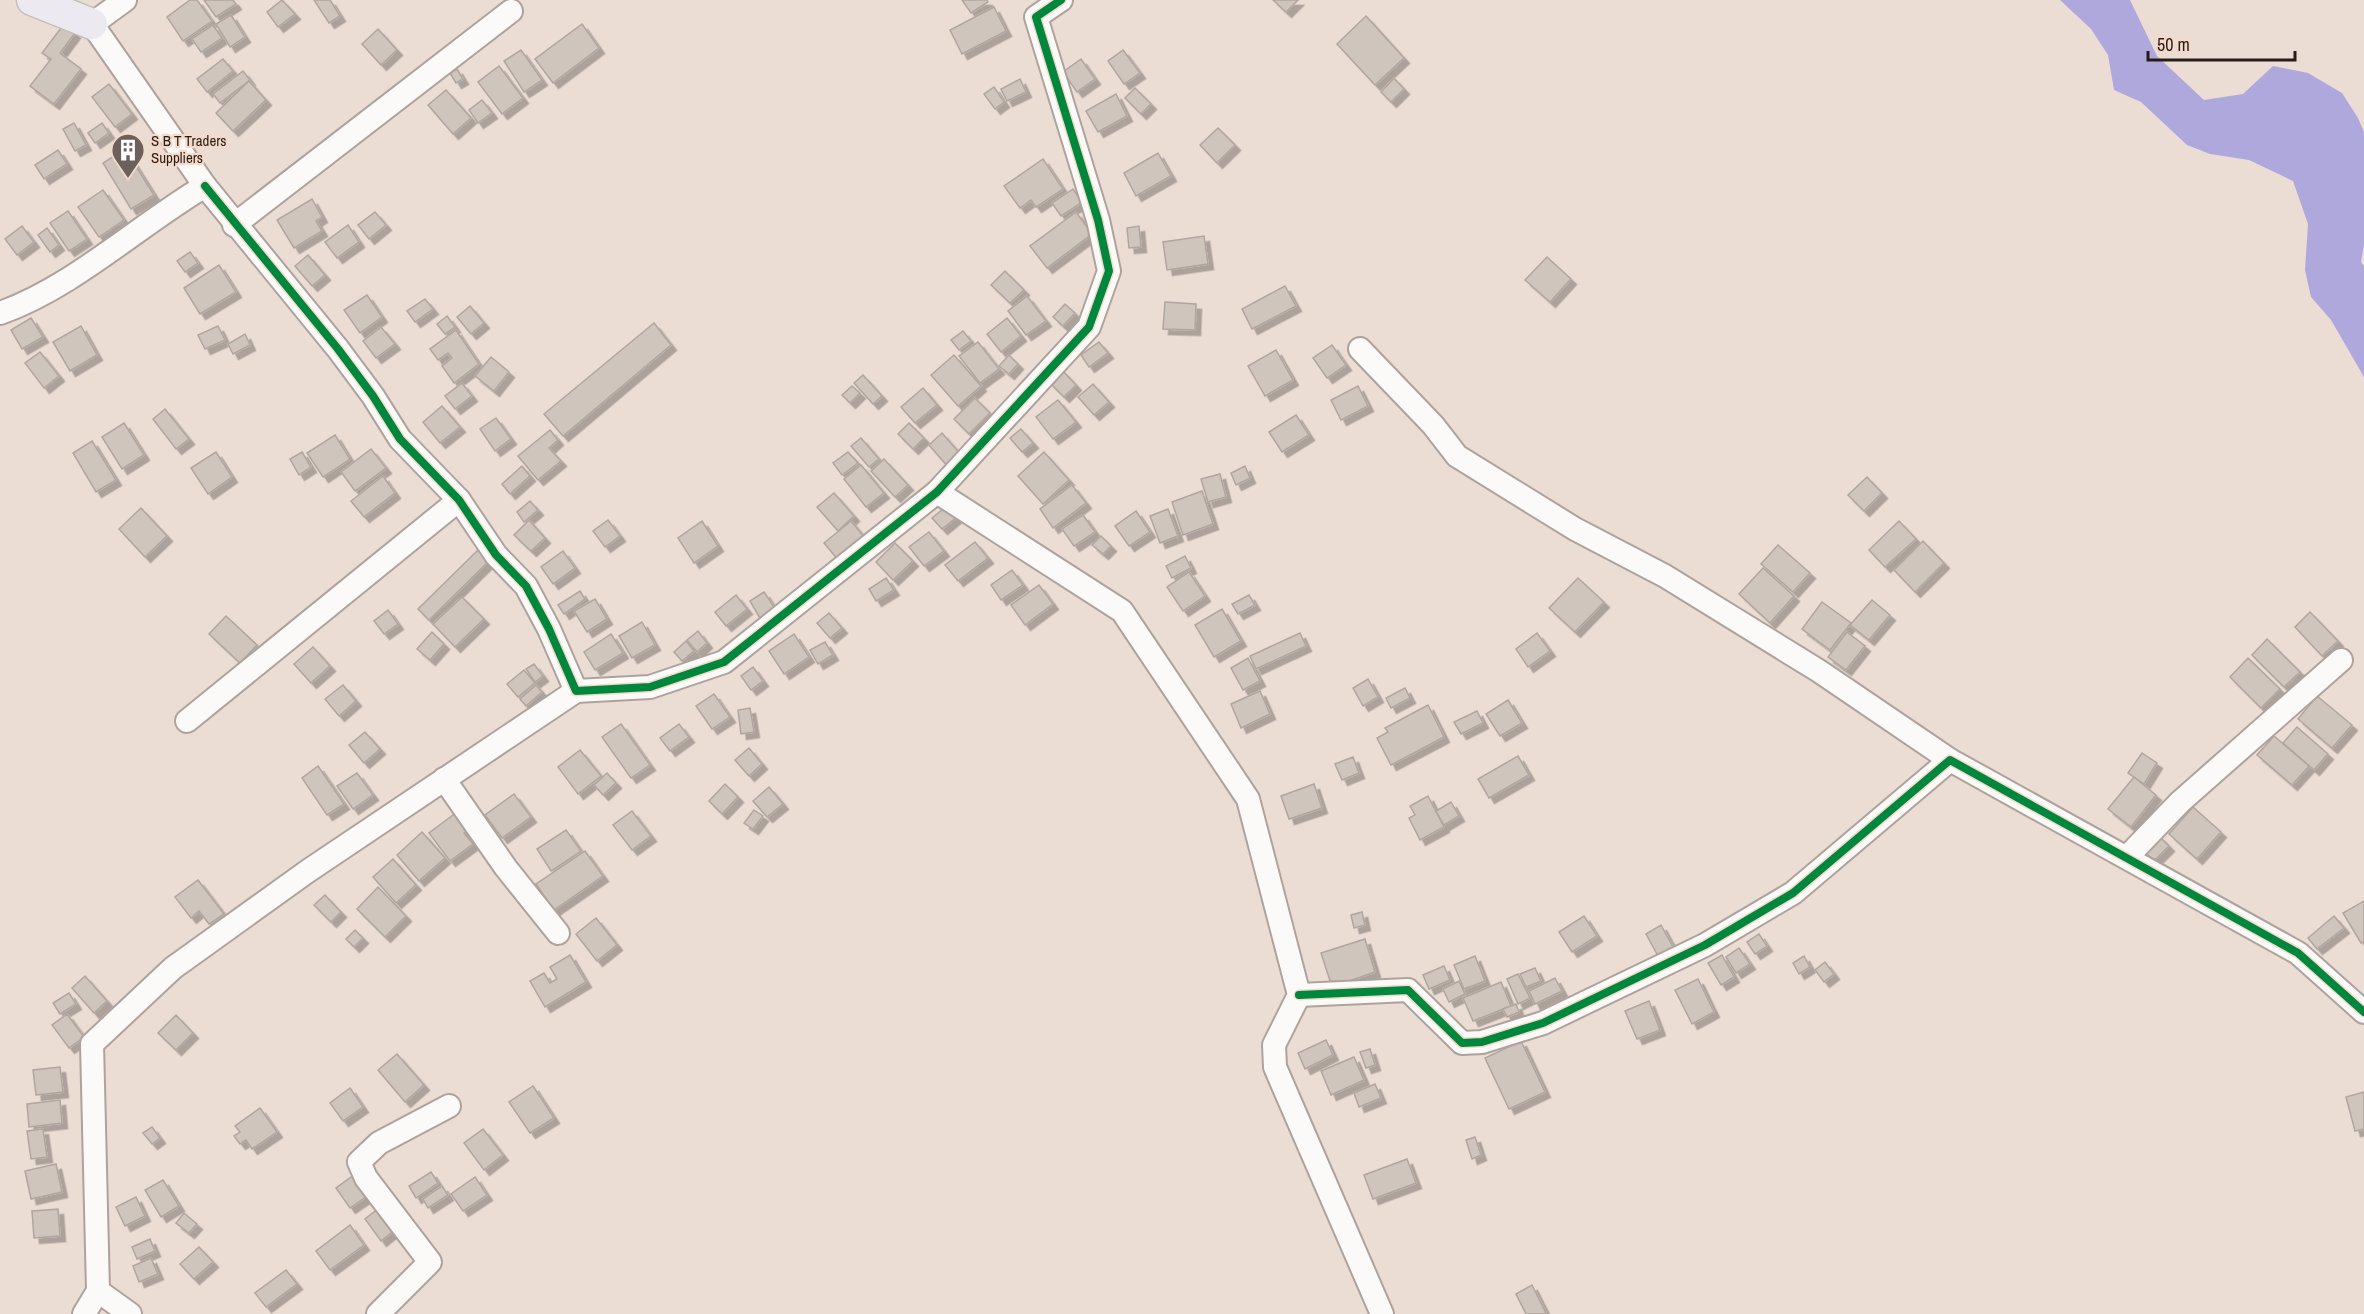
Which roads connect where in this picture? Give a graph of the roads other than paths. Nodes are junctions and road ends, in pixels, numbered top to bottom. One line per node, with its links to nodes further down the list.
1 (32, 0): 6 (main road)
2 (125, 0): 6 (street)
3 (1061, 0): 4 (street)
4 (1034, 9): 11 (street)
5 (511, 11): 8 (street)
6 (92, 24): 7 (street)
7 (205, 186): 8 (street); 9 (street)
8 (234, 225): 12 (street)
9 (0, 313)
10 (1360, 349): 16 (street)
11 (937, 492): 14 (street); 20 (street)
12 (459, 500): 14 (street); 15 (street)
13 (2341, 660): 18 (street)
14 (576, 691): 17 (street)
15 (187, 721)
16 (1950, 760): 18 (street); 20 (street)
17 (444, 779): 19 (street); 23 (street)
18 (2127, 857): 21 (street)
19 (558, 933)
20 (1299, 995): 27 (street)
21 (2364, 1012)
22 (449, 1106): 26 (street)
23 (98, 1290): 24 (street); 25 (street)
24 (84, 1314)
25 (130, 1314)
26 (378, 1314)
27 (1382, 1314)

